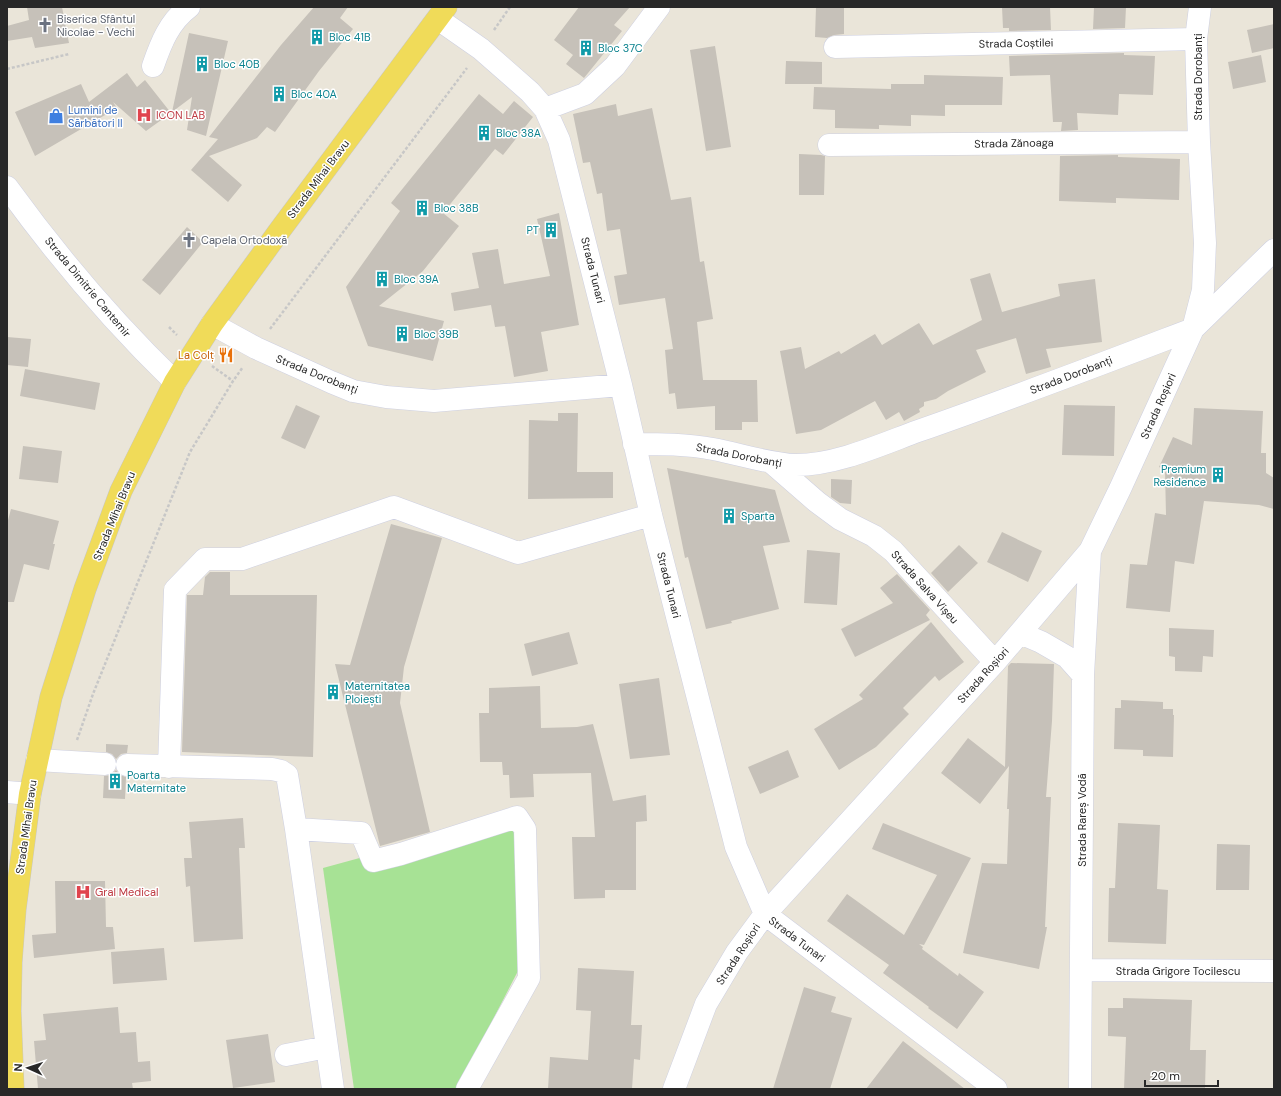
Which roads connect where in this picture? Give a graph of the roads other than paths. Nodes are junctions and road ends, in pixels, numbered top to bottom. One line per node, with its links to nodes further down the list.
1 (189, 7): 7 (street)
2 (659, 7): 8 (street)
3 (1200, 7): 5 (street, Strada Dorobanți)
4 (442, 13): 8 (street, Strada Tunari); 13 (main road, Strada Mihai Bravu)
5 (1196, 39): 6 (street, Strada Coștilei); 9 (street, Strada Dorobanți)
6 (835, 47)
7 (153, 66)
8 (545, 109): 16 (street, Strada Tunari)
9 (1199, 142): 10 (street, Strada Zănoaga); 14 (street, Strada Dorobanți)
10 (829, 145)
11 (7, 186): 15 (street, Strada Dimitrie Cantemir)
12 (1274, 250): 14 (street, Strada Roșiori)
13 (212, 324): 15 (main road, Strada Mihai Bravu); 16 (street, Strada Dorobanți)
14 (1193, 329): 18 (street, Strada Dorobanți); 20 (street, Strada Roșiori)
15 (175, 382): 24 (main road, Strada Mihai Bravu)
16 (621, 385): 17 (street, Strada Tunari)
17 (634, 444): 18 (street, Strada Dorobanți); 19 (street, Strada Tunari)
18 (771, 462): 22 (street, Strada Salva Vișeu)
19 (651, 515): 27 (street); 31 (street, Strada Tunari)
20 (1090, 551): 21 (street, Strada Roșiori); 23 (street, Strada Rareș Vodă)
21 (1020, 633): 22 (street, Strada Roșiori); 23 (street)
22 (995, 662): 31 (street, Strada Roșiori)
23 (1083, 675): 32 (street, Strada Rareș Vodă)
24 (37, 760): 25 (street); 29 (main road, Strada Mihai Bravu)
25 (105, 764)
26 (127, 765): 27 (street)
27 (169, 767): 30 (street)
28 (7, 792): 29 (street)
29 (30, 794): 36 (main road, Strada Mihai Bravu)
30 (296, 829): 34 (street); 38 (street)
31 (765, 914): 39 (street, Strada Roșiori); 40 (street, Strada Tunari)
32 (1081, 970): 33 (street, Strada Grigore Tocilescu); 41 (street, Strada Rareș Vodă)
33 (1274, 971)
34 (327, 1048): 35 (street); 37 (street)
35 (286, 1055)
36 (13, 1089)
37 (333, 1089)
38 (467, 1089)
39 (674, 1089)
40 (996, 1089)
41 (1080, 1089)

